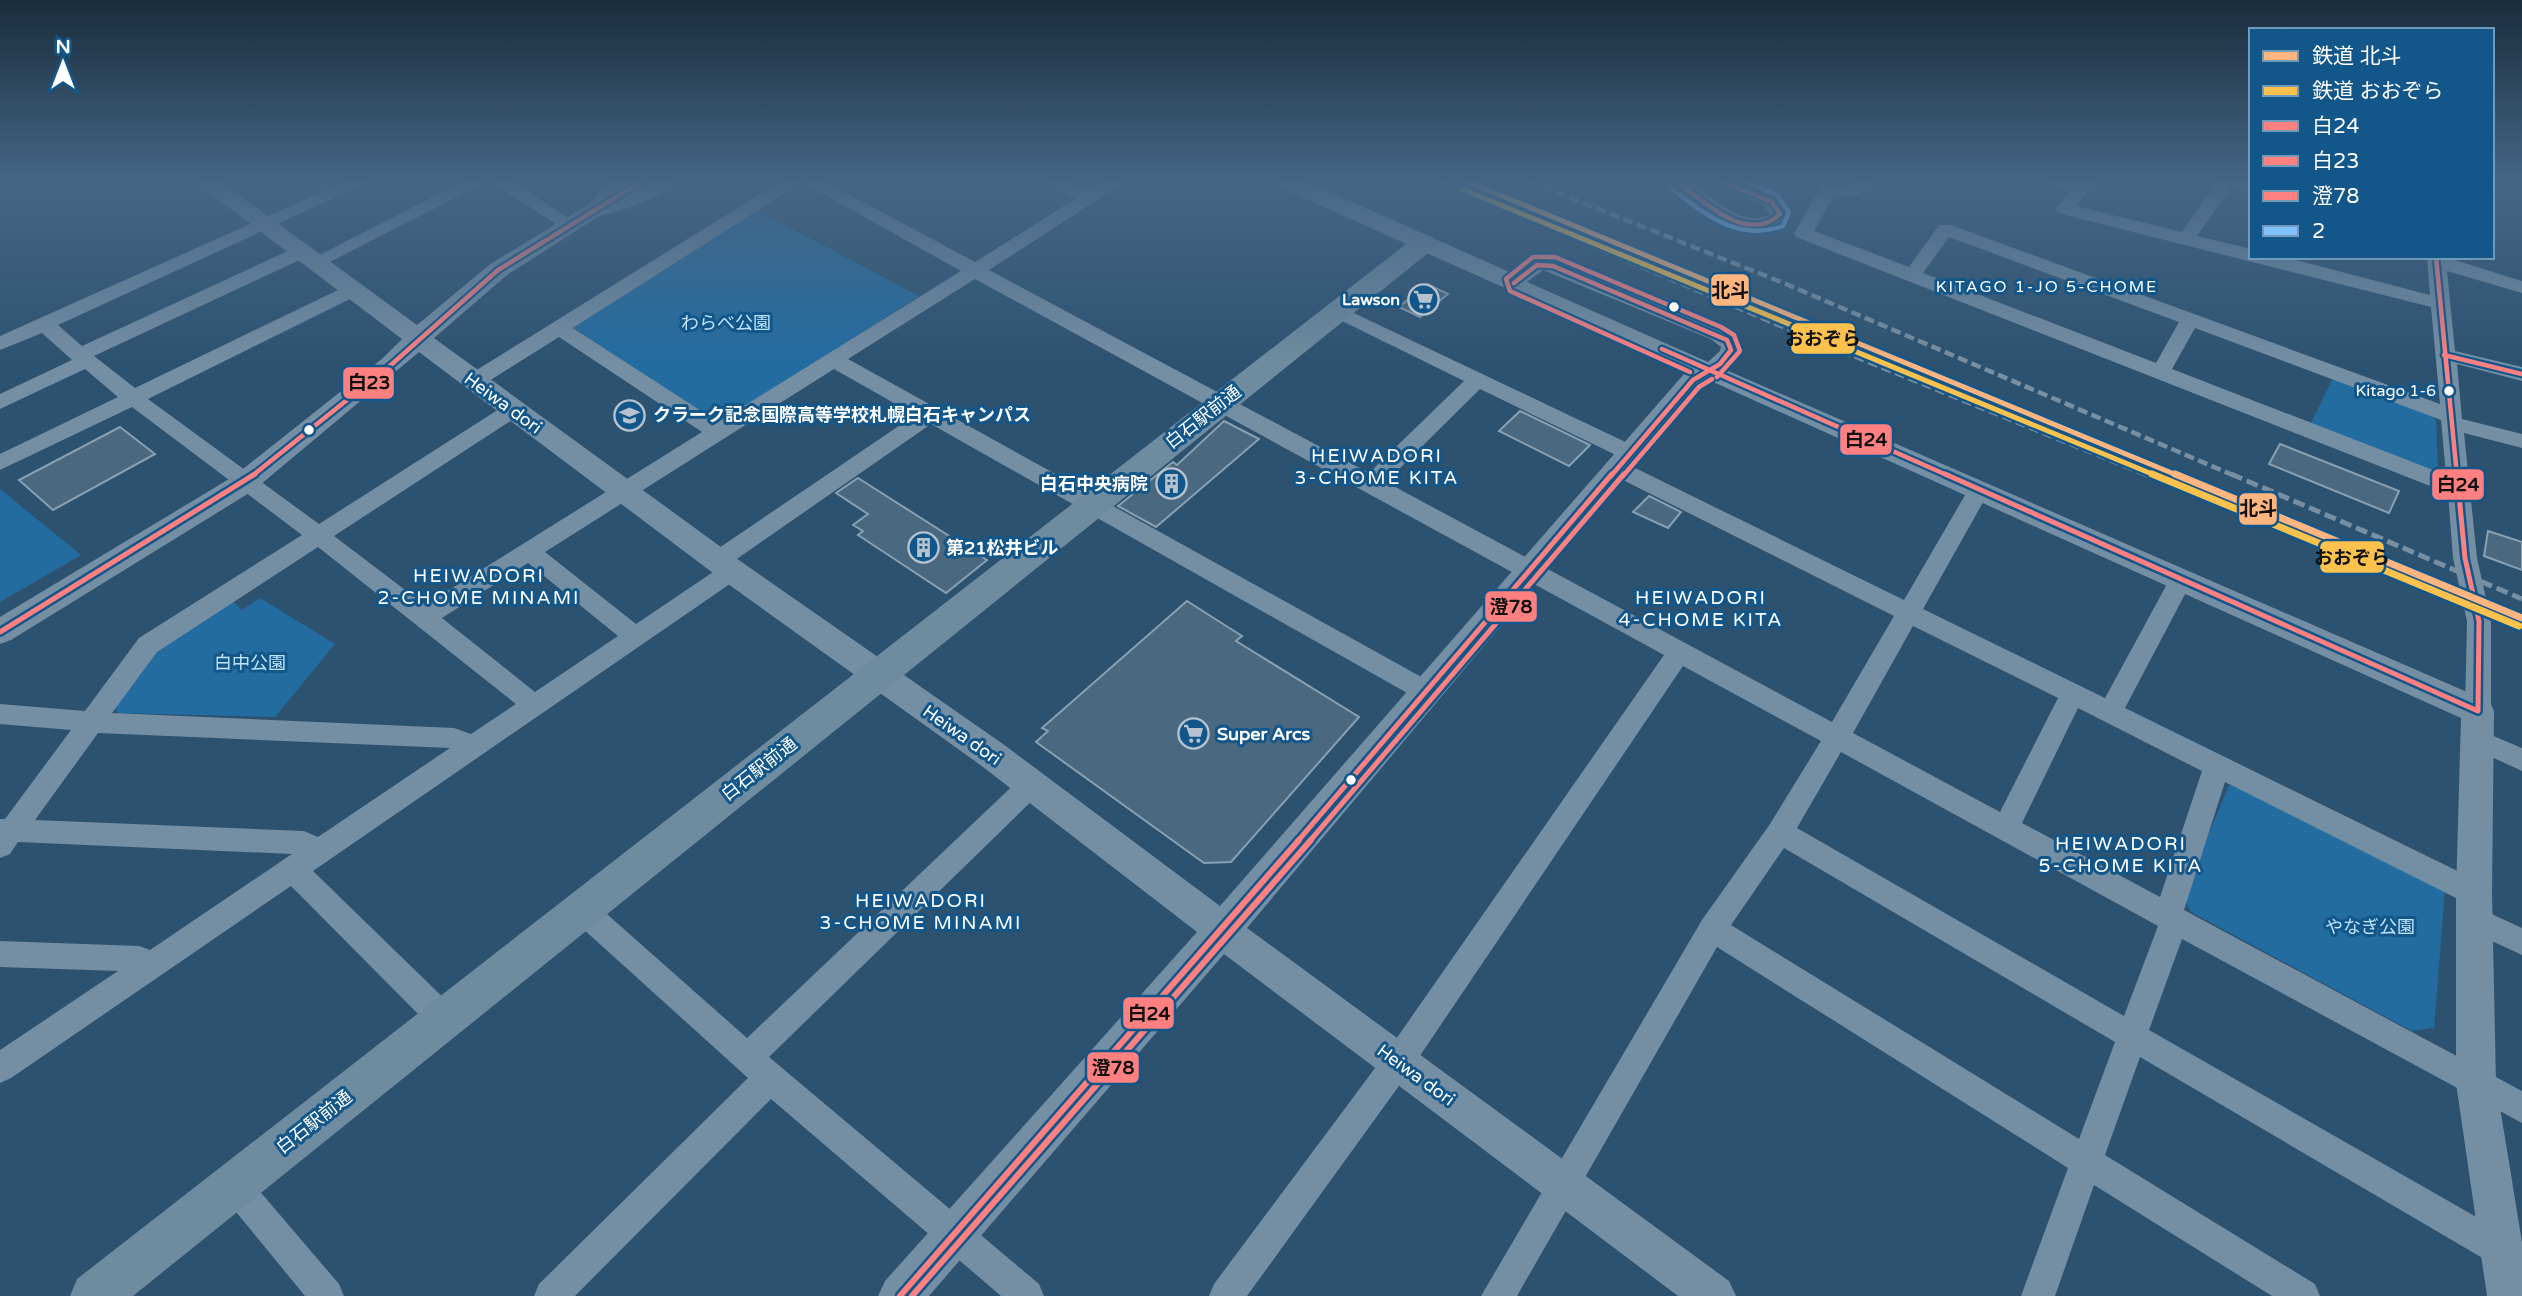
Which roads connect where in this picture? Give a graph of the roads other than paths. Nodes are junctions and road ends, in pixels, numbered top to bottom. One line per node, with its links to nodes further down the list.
1 (228, 241): 26 (street)
2 (284, 241): 15 (street, Heiwa dori)
3 (343, 241): 15 (street)
4 (545, 241): 28 (street)
5 (698, 241): 27 (street)
6 (921, 241): 18 (street)
7 (1023, 241): 18 (street)
8 (1421, 241): 13 (street)
9 (1824, 241): 19 (street)
10 (1936, 241): 19 (street)
11 (1979, 241): 25 (street)
12 (2200, 241): 14 (street)
13 (1424, 243): 20 (street); 24 (main road, 白石駅前通)
14 (2249, 254)
15 (306, 258): 22 (street, Heiwa dori); 31 (street)
16 (2269, 259): 23 (street)
17 (2436, 260): 21 (street); 23 (street)
18 (977, 272): 32 (street); 40 (street)
19 (1912, 276): 34 (street)
20 (1514, 283): 33 (street); 33 (street)
21 (2522, 287)
22 (351, 291): 28 (street, Heiwa dori); 38 (street)
23 (2440, 303): 30 (street)
24 (1337, 312): 36 (street); 40 (main road, 白石駅前通)
25 (2190, 319): 34 (street); 43 (street)
26 (44, 324): 29 (street); 31 (street)
27 (560, 328): 37 (street); 44 (street)
28 (417, 339): 37 (street, Heiwa dori); 48 (street)
29 (0, 344)
30 (2444, 355): 35 (street); 43 (street)
31 (83, 358): 38 (street); 39 (street)
32 (834, 359): 42 (street); 44 (street)
33 (1710, 371): 46 (street); 51 (street)
34 (2160, 373): 50 (street)
35 (2522, 374)
36 (1478, 379): 46 (street); 49 (street)
37 (474, 381): 41 (street, Heiwa dori)
38 (135, 398): 47 (street); 48 (street)
39 (0, 402)
40 (1221, 403): 49 (street); 53 (main road, 白石駅前通)
41 (514, 409): 52 (street, Heiwa dori); 54 (street)
42 (932, 413): 53 (street); 56 (street)
43 (2450, 419): 45 (street); 50 (street)
44 (718, 432): 52 (street)
45 (2522, 440)
46 (1624, 460): 57 (street); 59 (street)
47 (0, 463)
48 (244, 483): 54 (street); 61 (street)
49 (1371, 485): 57 (street)
50 (2457, 488): 71 (street)
51 (1979, 490): 58 (street); 59 (street)
52 (625, 492): 55 (street); 56 (street, Heiwa dori)
53 (1093, 505): 64 (main road, 白石駅前通); 65 (street)
54 (316, 534): 60 (street); 70 (street)
55 (529, 551): 60 (street); 62 (street)
56 (725, 566): 62 (street); 64 (street, Heiwa dori)
57 (1528, 568): 63 (street); 65 (street)
58 (2181, 579): 68 (street); 71 (street)
59 (1911, 612): 66 (street); 72 (street)
60 (424, 617): 67 (street)
61 (0, 632)
62 (636, 637): 67 (street)
63 (1678, 654): 72 (street); 92 (street)
64 (877, 676): 76 (street, Heiwa dori); 83 (main road, 白石駅前通)
65 (1425, 691): 86 (street)
66 (2073, 694): 68 (street); 77 (street)
67 (534, 705): 73 (street)
68 (2110, 712): 75 (street)
69 (0, 714): 70 (street)
70 (91, 722): 73 (street); 79 (street)
71 (2478, 726): 74 (street); 82 (street)
72 (1837, 737): 77 (street); 78 (street)
73 (472, 746): 80 (street)
74 (2522, 760)
75 (2217, 766): 82 (street); 84 (street)
76 (1032, 784): 86 (street, Heiwa dori); 94 (street)
77 (2006, 828): 84 (street)
78 (1780, 832): 85 (street); 91 (street)
79 (4, 835): 80 (street)
80 (318, 850): 81 (street)
81 (293, 869): 89 (street); 90 (street)
82 (2474, 906): 87 (street); 95 (street)
83 (581, 909): 90 (main road, 白石駅前通); 94 (street)
84 (2171, 918): 91 (street); 95 (street)
85 (1712, 929): 97 (street); 99 (street)
86 (1221, 931): 92 (street, Heiwa dori); 100 (street)
87 (2522, 942)
88 (0, 954): 89 (street)
89 (151, 965): 93 (street)
90 (444, 1019): 98 (main road, 白石駅前通)
91 (2134, 1036): 97 (street); 101 (street)
92 (1398, 1062): 99 (street, Heiwa dori); 108 (street)
93 (0, 1068)
94 (758, 1068): 100 (street); 105 (street)
95 (2476, 1083): 96 (street); 101 (street)
96 (2522, 1108)
97 (2086, 1163): 102 (street); 111 (street)
98 (234, 1185): 103 (main road, 白石駅前通); 104 (street)
99 (1564, 1185): 109 (street); 110 (street, Heiwa dori)
100 (956, 1234): 106 (street); 107 (street)
101 (2503, 1251): 113 (street)
102 (2266, 1286): 112 (street)
103 (94, 1296)
104 (327, 1296)
105 (551, 1296)
106 (900, 1296)
107 (1027, 1296)
108 (1226, 1296)
109 (1498, 1296)
110 (1714, 1296)
111 (2038, 1296)
112 (2303, 1296)
113 (2509, 1296)

